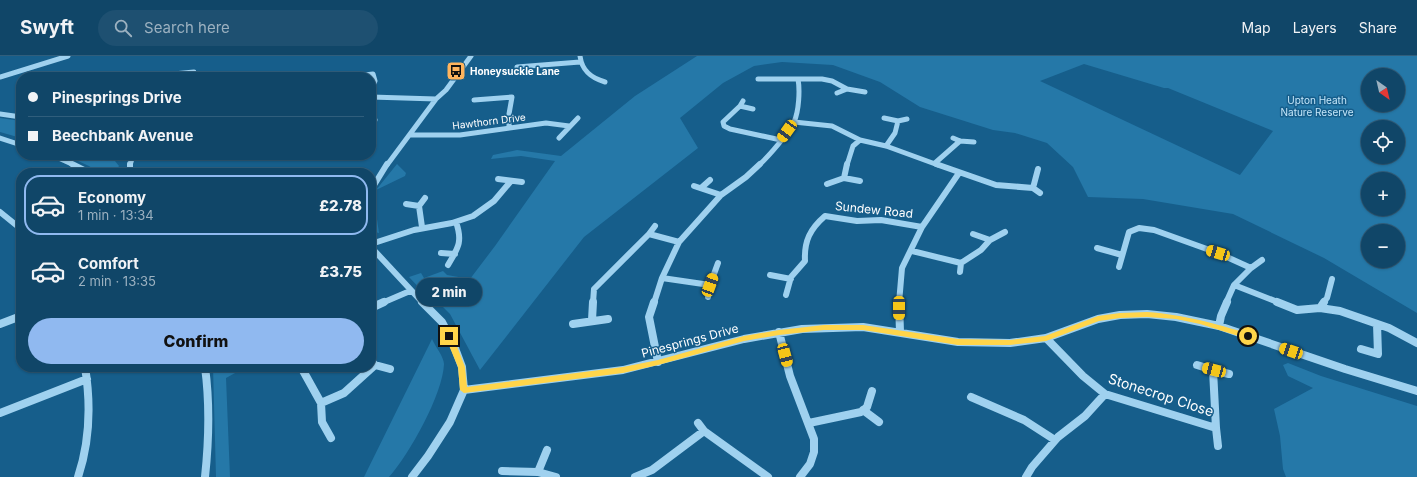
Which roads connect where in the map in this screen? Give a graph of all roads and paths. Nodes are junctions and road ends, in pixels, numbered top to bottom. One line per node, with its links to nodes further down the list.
1 (68, 56): 7 (street)
2 (471, 56): 20 (street)
3 (580, 56): 4 (street)
4 (580, 62): 5 (street); 13 (street)
5 (517, 67)
6 (16, 72): 10 (street)
7 (16, 72)
8 (181, 72): 9 (street)
9 (194, 72)
10 (0, 77)
11 (758, 79): 12 (street)
12 (798, 79): 16 (street); 31 (street)
13 (596, 80): 14 (street); 15 (street)
14 (605, 82)
15 (590, 84)
16 (847, 88): 17 (street); 18 (street)
17 (865, 92)
18 (837, 93)
19 (376, 97): 20 (street)
20 (436, 99): 34 (street)
21 (474, 100): 33 (street)
22 (743, 101): 23 (street)
23 (740, 106): 24 (street); 38 (street)
24 (753, 110)
25 (0, 114): 26 (street)
26 (16, 116)
27 (578, 118): 32 (street)
28 (884, 118): 30 (street)
29 (907, 119): 30 (street)
30 (898, 121): 43 (street)
31 (794, 122): 38 (street); 39 (street)
32 (569, 126): 33 (street, Hawthorn Drive); 36 (street)
33 (509, 128): 34 (street, Hawthorn Drive)
34 (410, 135): 54 (street)
35 (0, 138): 42 (street)
36 (559, 138)
37 (953, 138): 40 (street)
38 (781, 140): 61 (street)
39 (860, 140): 43 (street); 49 (street)
40 (960, 141): 41 (street); 45 (street)
41 (974, 142)
42 (16, 143)
43 (886, 146): 45 (street)
44 (63, 160): 46 (street)
45 (935, 163): 48 (street)
46 (79, 168)
47 (1038, 169): 59 (street)
48 (960, 173): 59 (street); 72 (street, Sundew Road)
49 (844, 178): 53 (street); 56 (street)
50 (498, 179): 52 (street)
51 (710, 180): 58 (street)
52 (511, 181): 55 (street); 68 (street)
53 (860, 181)
54 (376, 182)
55 (522, 182)
56 (827, 184)
57 (694, 186): 58 (street)
58 (701, 188): 61 (street)
59 (1033, 188): 60 (street)
60 (1040, 193)
61 (721, 195): 77 (street)
62 (425, 198): 64 (street)
63 (406, 204): 64 (street)
64 (419, 206): 71 (street)
65 (0, 212): 69 (street)
66 (817, 212): 67 (street, Sundew Road)
67 (825, 216): 72 (street, Sundew Road); 94 (street, Sundew Road)
68 (456, 222): 71 (street); 83 (street)
69 (16, 225)
70 (655, 226): 74 (street)
71 (422, 227): 78 (street)
72 (922, 227): 81 (street, Sundew Road)
73 (1005, 232): 76 (street)
74 (649, 234): 77 (street); 105 (street)
75 (973, 234): 76 (street)
76 (990, 240): 87 (street)
77 (679, 242): 93 (street)
78 (376, 243)
79 (1097, 248): 84 (street)
80 (376, 251): 98 (street)
81 (912, 251): 87 (street); 111 (street, Sundew Road)
82 (441, 253): 83 (street)
83 (455, 254): 88 (street)
84 (1122, 255): 89 (street); 90 (street)
85 (1262, 260): 90 (street)
86 (718, 263): 96 (street)
87 (961, 263): 91 (street)
88 (448, 265)
89 (1119, 268)
90 (1251, 268): 97 (street)
91 (960, 272)
92 (770, 275): 94 (street)
93 (662, 278): 96 (street); 115 (street)
94 (791, 279): 99 (street, Sundew Road)
95 (1332, 279): 102 (street)
96 (710, 285): 100 (street)
97 (1234, 285): 102 (street); 109 (street)
98 (410, 290): 101 (street); 126 (street)
99 (786, 295)
100 (708, 297)
101 (376, 306)
102 (1320, 308): 108 (street)
103 (16, 318): 106 (street)
104 (608, 319): 105 (street)
105 (592, 320): 107 (street)
106 (0, 324)
107 (574, 324)
108 (1377, 324): 113 (street); 114 (street)
109 (1218, 326): 112 (street, Pinesprings Drive); 128 (street, Pinesprings Drive)
110 (779, 332): 111 (street, Pinesprings Drive); 115 (street, Pinesprings Drive); 136 (street)
111 (900, 332): 112 (street, Pinesprings Drive)
112 (1046, 338): 129 (street, Stonecrop Close)
113 (1417, 343)
114 (1361, 349)
115 (658, 362): 126 (street, Pinesprings Drive)
116 (376, 364): 118 (street)
117 (1197, 365): 119 (street)
118 (390, 368)
119 (1214, 370): 124 (street); 137 (street, Stonecrop Close)
120 (86, 372): 125 (street)
121 (206, 372): 146 (street)
122 (304, 372): 131 (street)
123 (364, 372): 131 (street)
124 (1229, 374)
125 (87, 379): 133 (street); 145 (street)
126 (464, 390): 147 (street)
127 (872, 391): 132 (street)
128 (1417, 391)
129 (1105, 394): 137 (street, Stonecrop Close); 140 (street)
130 (971, 397): 140 (street)
131 (321, 404): 139 (street)
132 (863, 410): 134 (street); 136 (street)
133 (0, 413)
134 (878, 422)
135 (698, 423): 138 (street)
136 (809, 423): 151 (street)
137 (1216, 428): 141 (street, Stonecrop Close)
138 (704, 431): 149 (street); 150 (street)
139 (331, 438)
140 (1055, 440): 152 (street)
141 (1218, 446)
142 (547, 450): 144 (street)
143 (502, 471): 144 (street)
144 (538, 472): 148 (street)
145 (78, 477)
146 (205, 477)
147 (412, 477)
148 (556, 477)
149 (635, 477)
150 (768, 477)
151 (800, 477)
152 (1026, 477)

